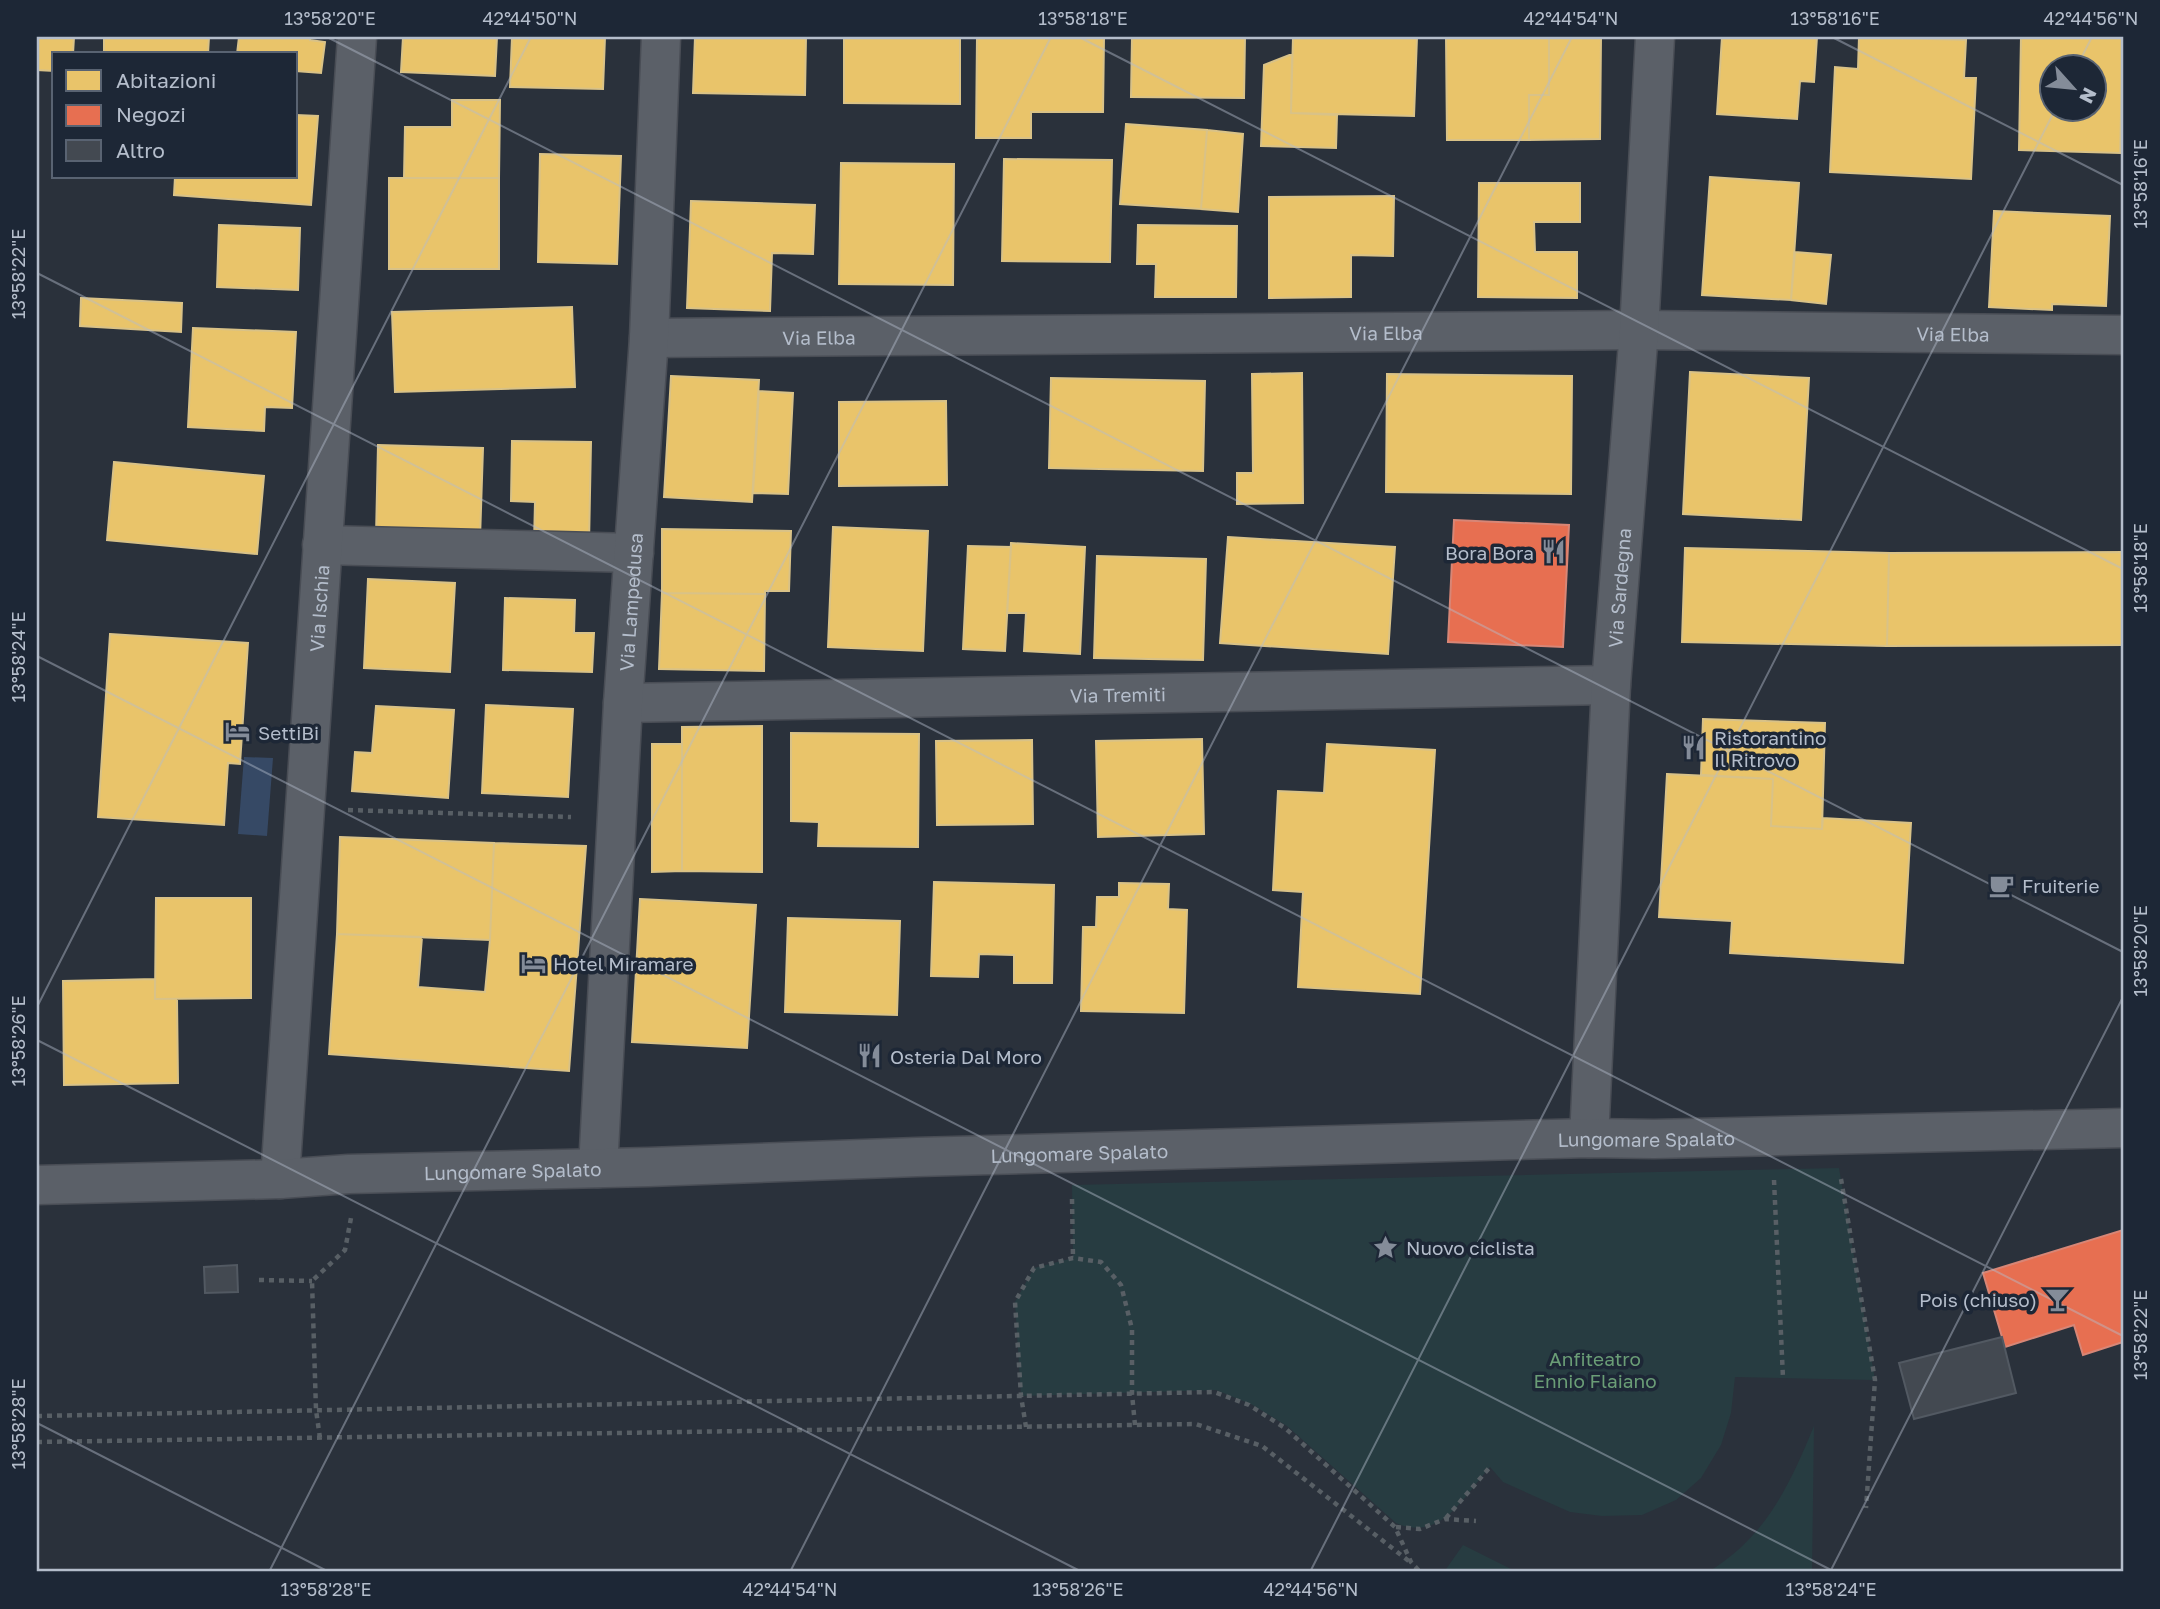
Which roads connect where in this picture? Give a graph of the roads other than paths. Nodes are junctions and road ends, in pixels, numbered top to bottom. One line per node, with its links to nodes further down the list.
1 (357, 37): 7 (street, Via Ischia)
2 (661, 37): 6 (street, Via Lampedusa)
3 (1655, 37): 4 (street, Via Sardegna)
4 (1639, 330): 5 (street, Via Elba); 6 (street, Via Elba); 9 (street, Via Sardegna)
5 (2123, 335)
6 (649, 338): 8 (street, Via Lampedusa)
7 (322, 545): 8 (street); 14 (street, Via Ischia)
8 (634, 553): 10 (street, Via Lampedusa)
9 (1611, 685): 10 (street, Via Tremiti); 12 (street, Via Sardegna)
10 (623, 703): 13 (street, Via Lampedusa)
11 (2123, 1128): 12 (street, Lungomare Spalato)
12 (1589, 1138): 13 (street, Lungomare Spalato)
13 (598, 1168): 14 (street, Lungomare Spalato)
14 (280, 1179): 15 (street, Lungomare Spalato)
15 (37, 1185)

